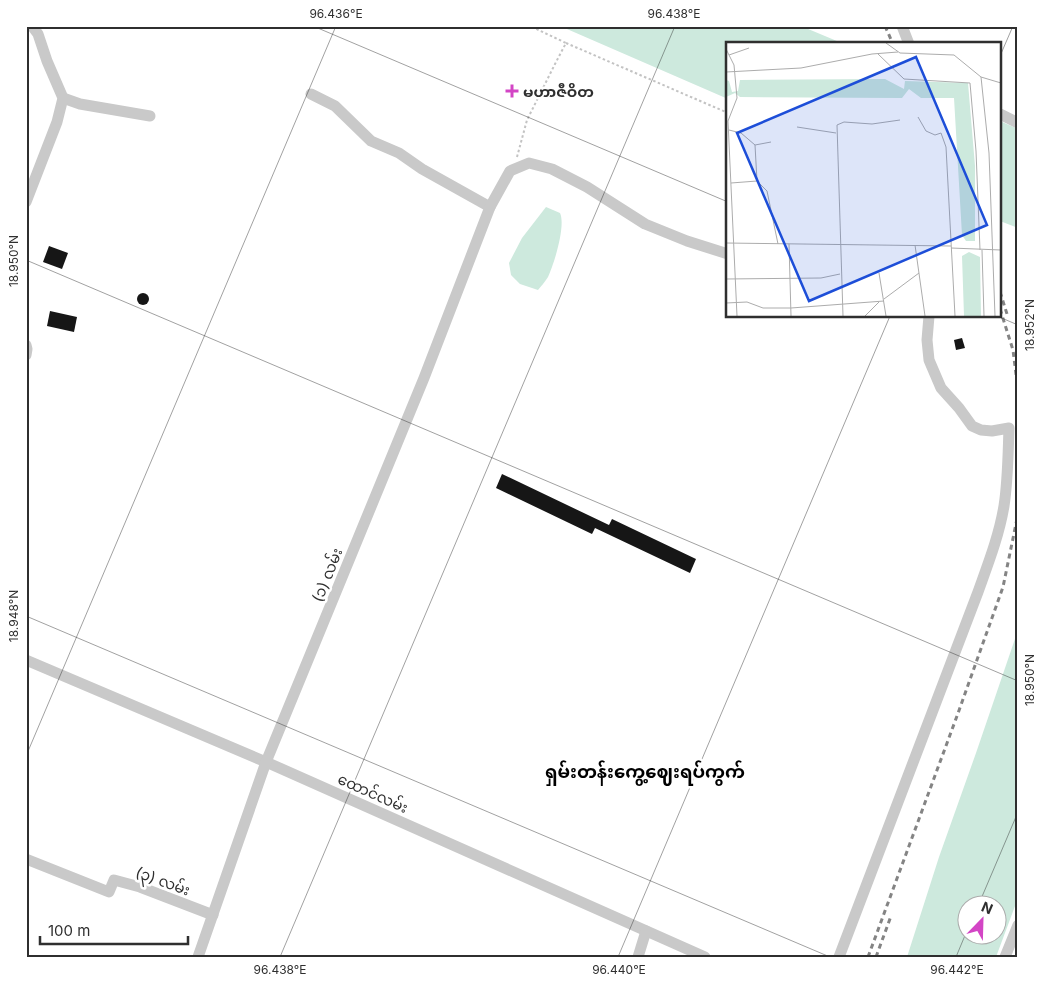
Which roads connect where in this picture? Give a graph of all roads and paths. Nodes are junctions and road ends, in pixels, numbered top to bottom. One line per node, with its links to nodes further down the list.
1 (32, 26): 7 (street)
2 (530, 26): 5 (path)
3 (902, 26): 4 (street)
4 (908, 42)
5 (566, 43): 8 (path); 12 (path)
6 (311, 94): 14 (street)
7 (63, 98): 10 (street); 13 (street)
8 (726, 112)
9 (1002, 115): 11 (street)
10 (150, 116)
11 (1018, 123)
12 (513, 169): 14 (street, (၁) လမ်း); 15 (street)
13 (26, 202)
14 (490, 208): 20 (street, (၁) လမ်း)
15 (726, 253)
16 (929, 318): 28 (street)
17 (26, 345): 18 (street)
18 (26, 355)
19 (26, 660): 20 (street, ထောင်လမ်း)
20 (266, 762): 22 (street, (၁) လမ်း); 24 (street, ထောင်လမ်း)
21 (26, 859): 22 (street, (၃) လမ်း)
22 (213, 915): 25 (street, (၁) လမ်း)
23 (1018, 925): 29 (street)
24 (646, 931): 26 (street); 27 (street, ထောင်လမ်း)
25 (198, 957)
26 (638, 957)
27 (705, 957)
28 (839, 957)
29 (1005, 957)

